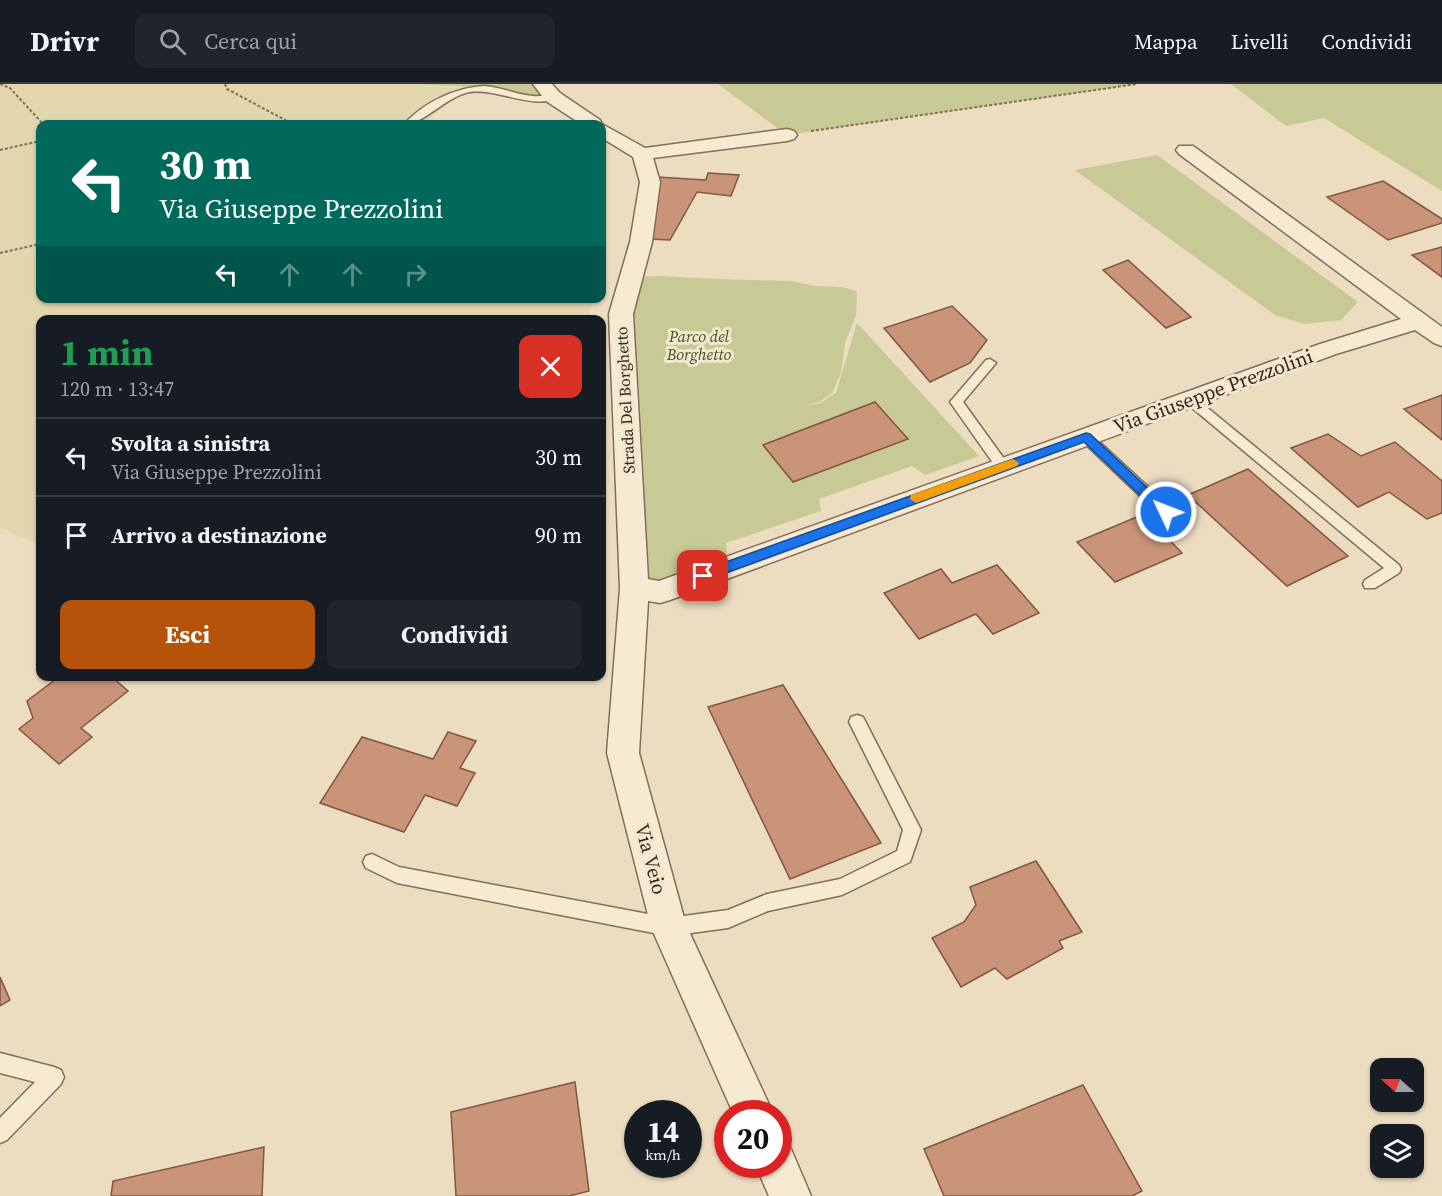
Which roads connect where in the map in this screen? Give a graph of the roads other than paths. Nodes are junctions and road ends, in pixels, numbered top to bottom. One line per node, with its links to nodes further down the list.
1 (547, 90): 2 (lane); 3 (street)
2 (415, 120)
3 (588, 120)
4 (606, 132): 7 (street)
5 (787, 135): 7 (street)
6 (1186, 150): 8 (street)
7 (642, 154): 16 (street, Strada Del Borghetto)
8 (1419, 321): 9 (street); 11 (street, Via Giuseppe Prezzolini)
9 (1442, 338)
10 (990, 363): 13 (lane)
11 (1189, 399): 12 (street, Via Giuseppe Prezzolini); 15 (lane)
12 (1086, 437): 13 (street, Via Giuseppe Prezzolini); 14 (lane)
13 (1003, 467): 16 (street, Via Giuseppe Prezzolini)
14 (1166, 512)
15 (1370, 584)
16 (634, 588): 19 (street, Via Veio)
17 (857, 722): 19 (lane)
18 (372, 862): 19 (lane)
19 (669, 927): 21 (street, Via Veio)
20 (0, 1063): 22 (lane)
21 (747, 1100)
22 (0, 1132)
23 (782, 1178): 24 (street)
24 (790, 1196)

